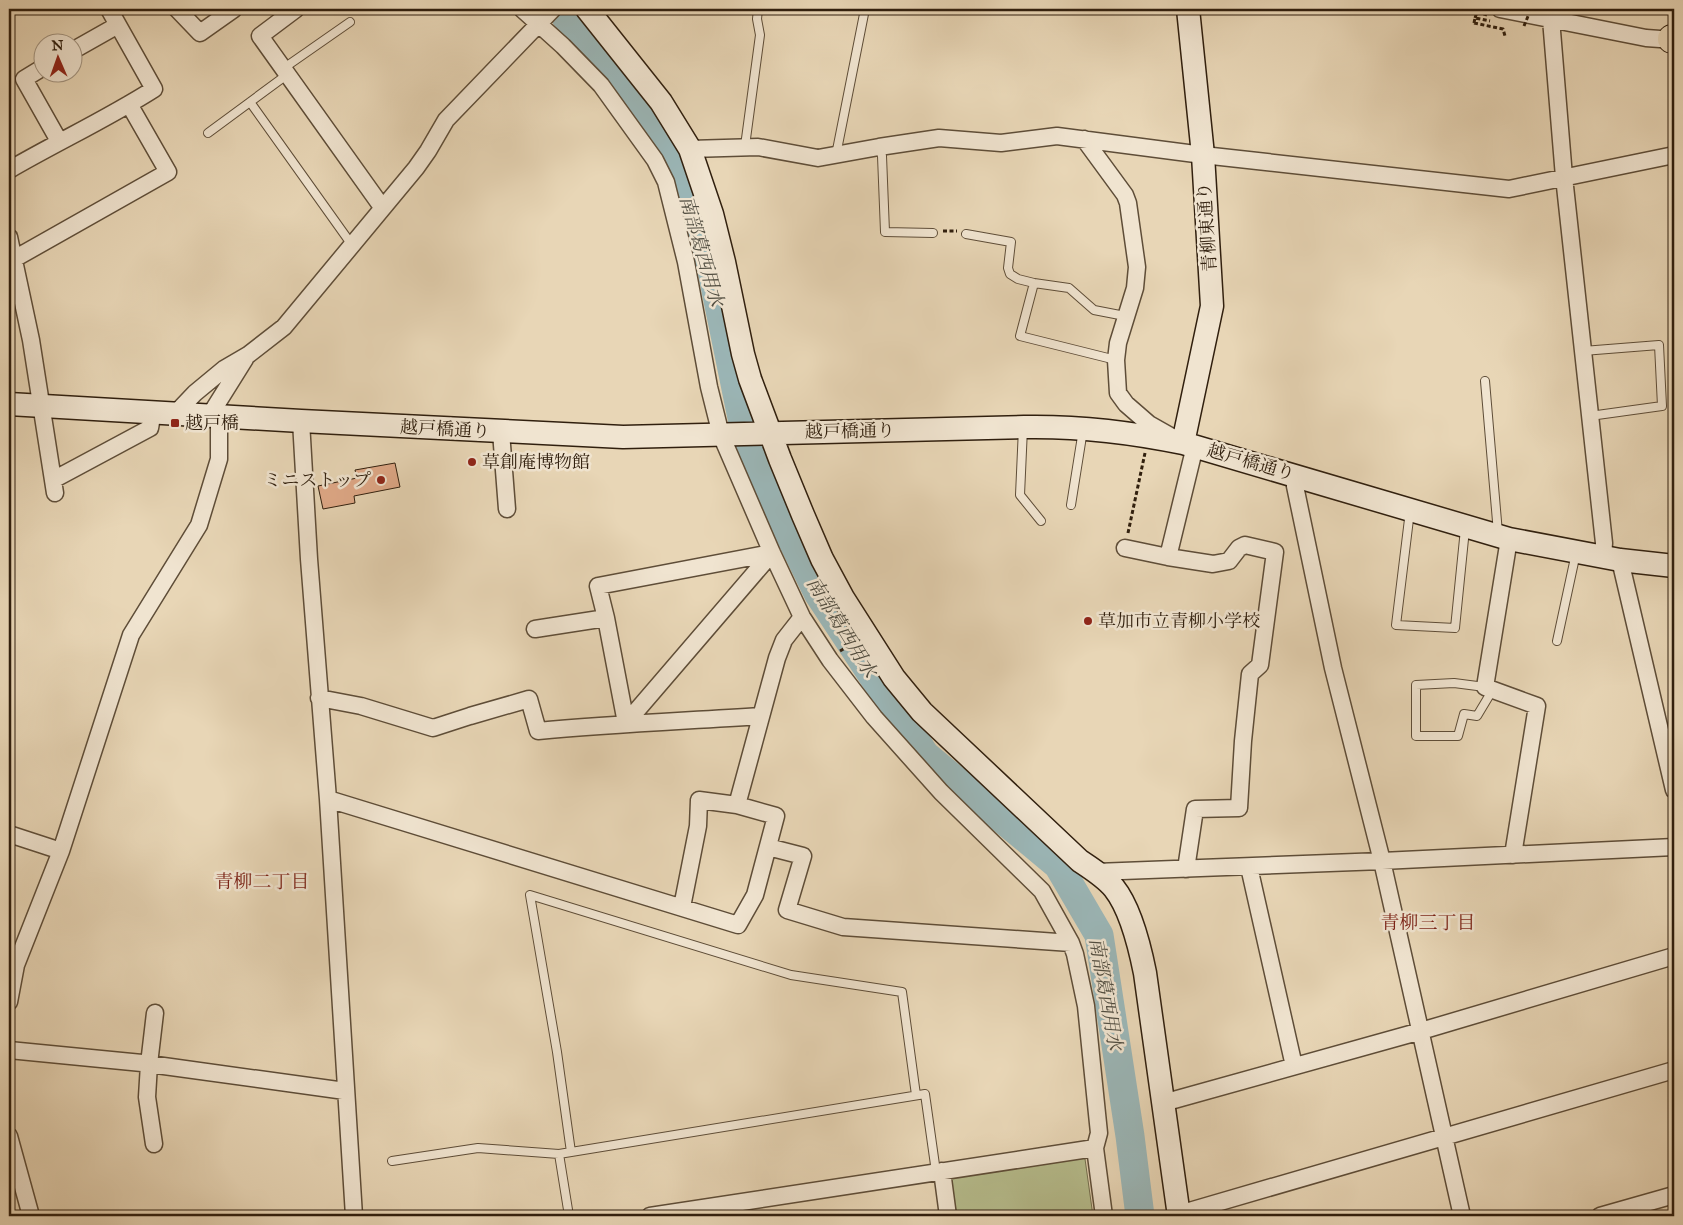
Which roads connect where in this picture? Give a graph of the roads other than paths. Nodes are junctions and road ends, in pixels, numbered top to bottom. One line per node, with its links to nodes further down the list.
1 (109, 9): 15 (street)
2 (177, 9): 3 (street)
3 (234, 9)
4 (522, 9): 14 (street)
5 (553, 9): 14 (street)
6 (587, 9): 27 (street)
7 (758, 9): 25 (lane)
8 (866, 9): 28 (lane)
9 (1188, 9): 29 (street, 青柳東通り)
10 (1500, 9): 12 (street)
11 (292, 10): 18 (street)
12 (1550, 19): 16 (street); 32 (street)
13 (350, 22): 18 (lane)
14 (538, 23): 33 (street); 56 (street)
15 (118, 25): 17 (street); 21 (street)
16 (1674, 40)
17 (82, 45)
18 (286, 71): 20 (lane); 33 (street)
19 (32, 74): 24 (street)
20 (250, 102): 22 (lane); 37 (lane)
21 (129, 104): 24 (street); 38 (street)
22 (208, 133)
23 (1084, 139): 26 (street); 29 (street); 40 (street)
24 (59, 141): 31 (street)
25 (744, 146): 27 (street); 28 (street)
26 (879, 147): 28 (street); 34 (lane)
27 (690, 149): 55 (street)
28 (836, 155)
29 (1203, 155): 32 (street); 57 (street, 青柳東通り)
30 (1674, 155): 32 (street)
31 (9, 170)
32 (1564, 177): 41 (street)
33 (382, 207): 37 (street)
34 (933, 233)
35 (966, 234): 39 (lane)
36 (9, 237): 38 (street)
37 (352, 245): 42 (street)
38 (14, 259): 46 (street)
39 (1034, 283): 40 (lane); 43 (lane)
40 (1125, 316): 43 (street)
41 (1583, 351): 50 (street); 50 (lane)
42 (248, 355): 48 (street); 49 (street)
43 (1116, 360): 57 (street)
44 (1485, 381): 64 (lane)
45 (9, 404): 46 (street, 越戸橋通り)
46 (43, 405): 47 (street, 越戸橋通り); 47 (street)
47 (153, 412): 48 (street, 越戸橋通り)
48 (176, 413): 49 (street, 越戸橋通り)
49 (215, 415): 51 (street, 越戸橋通り); 85 (street)
50 (1590, 416): 69 (street)
51 (300, 421): 54 (street, 越戸橋通り); 76 (street)
52 (1024, 427): 53 (street, 越戸橋通り); 55 (street, 越戸橋通り); 62 (lane)
53 (1084, 428): 57 (street, 越戸橋通り); 59 (lane)
54 (502, 432): 56 (street, 越戸橋通り); 60 (street)
55 (767, 433): 56 (street, 越戸橋通り); 90 (street)
56 (725, 435): 67 (street)
57 (1189, 444): 58 (street, 越戸橋通り); 68 (street)
58 (1298, 475): 61 (street, 越戸橋通り); 87 (street)
59 (1071, 504)
60 (507, 509)
61 (1410, 510): 63 (street, 越戸橋通り); 63 (lane)
62 (1041, 521)
63 (1466, 527): 64 (street, 越戸橋通り)
64 (1504, 538): 66 (street, 越戸橋通り); 75 (street)
65 (1125, 548): 68 (street)
66 (1576, 552): 69 (street, 越戸橋通り); 74 (lane)
67 (772, 554): 71 (street); 72 (street); 78 (street)
68 (1168, 557): 89 (street)
69 (1612, 558): 70 (street, 越戸橋通り); 79 (street)
70 (1674, 566)
71 (802, 616): 77 (street); 92 (street)
72 (606, 618): 73 (street); 78 (street)
73 (535, 629)
74 (1557, 641)
75 (1488, 689): 75 (lane); 86 (street)
76 (319, 698): 78 (street); 80 (street)
77 (760, 716): 78 (street); 81 (street)
78 (626, 723)
79 (1674, 790)
80 (328, 799): 91 (street); 101 (street)
81 (737, 805): 83 (street); 91 (street)
82 (9, 834): 85 (street)
83 (768, 847): 91 (street); 92 (street)
84 (1674, 847): 86 (street)
85 (61, 851): 94 (street)
86 (1513, 855): 87 (street)
87 (1382, 861): 88 (street); 96 (street)
88 (1249, 867): 89 (street); 99 (street)
89 (1186, 869): 90 (street)
90 (1096, 872): 103 (street)
91 (682, 907)
92 (1071, 942): 107 (street)
93 (1674, 956): 96 (street)
94 (9, 1002)
95 (155, 1013): 98 (street)
96 (1421, 1031): 99 (street); 105 (street)
97 (9, 1050): 98 (street)
98 (149, 1064): 101 (street); 106 (street)
99 (1294, 1066): 103 (street)
100 (1674, 1070): 105 (street)
101 (346, 1091): 115 (street)
102 (916, 1095): 108 (lane); 108 (lane); 111 (lane)
103 (1163, 1104): 113 (street)
104 (9, 1136): 114 (street)
105 (1445, 1136): 113 (street); 120 (street)
106 (154, 1144)
107 (1095, 1148): 111 (street); 119 (street)
108 (571, 1152): 109 (lane)
109 (559, 1154): 110 (lane); 116 (lane)
110 (392, 1161)
111 (939, 1171): 117 (street); 118 (street)
112 (1674, 1195): 121 (street)
113 (1179, 1215)
114 (31, 1216)
115 (354, 1216)
116 (569, 1216)
117 (650, 1216)
118 (948, 1216)
119 (1104, 1216)
120 (1462, 1216)
121 (1600, 1216)

